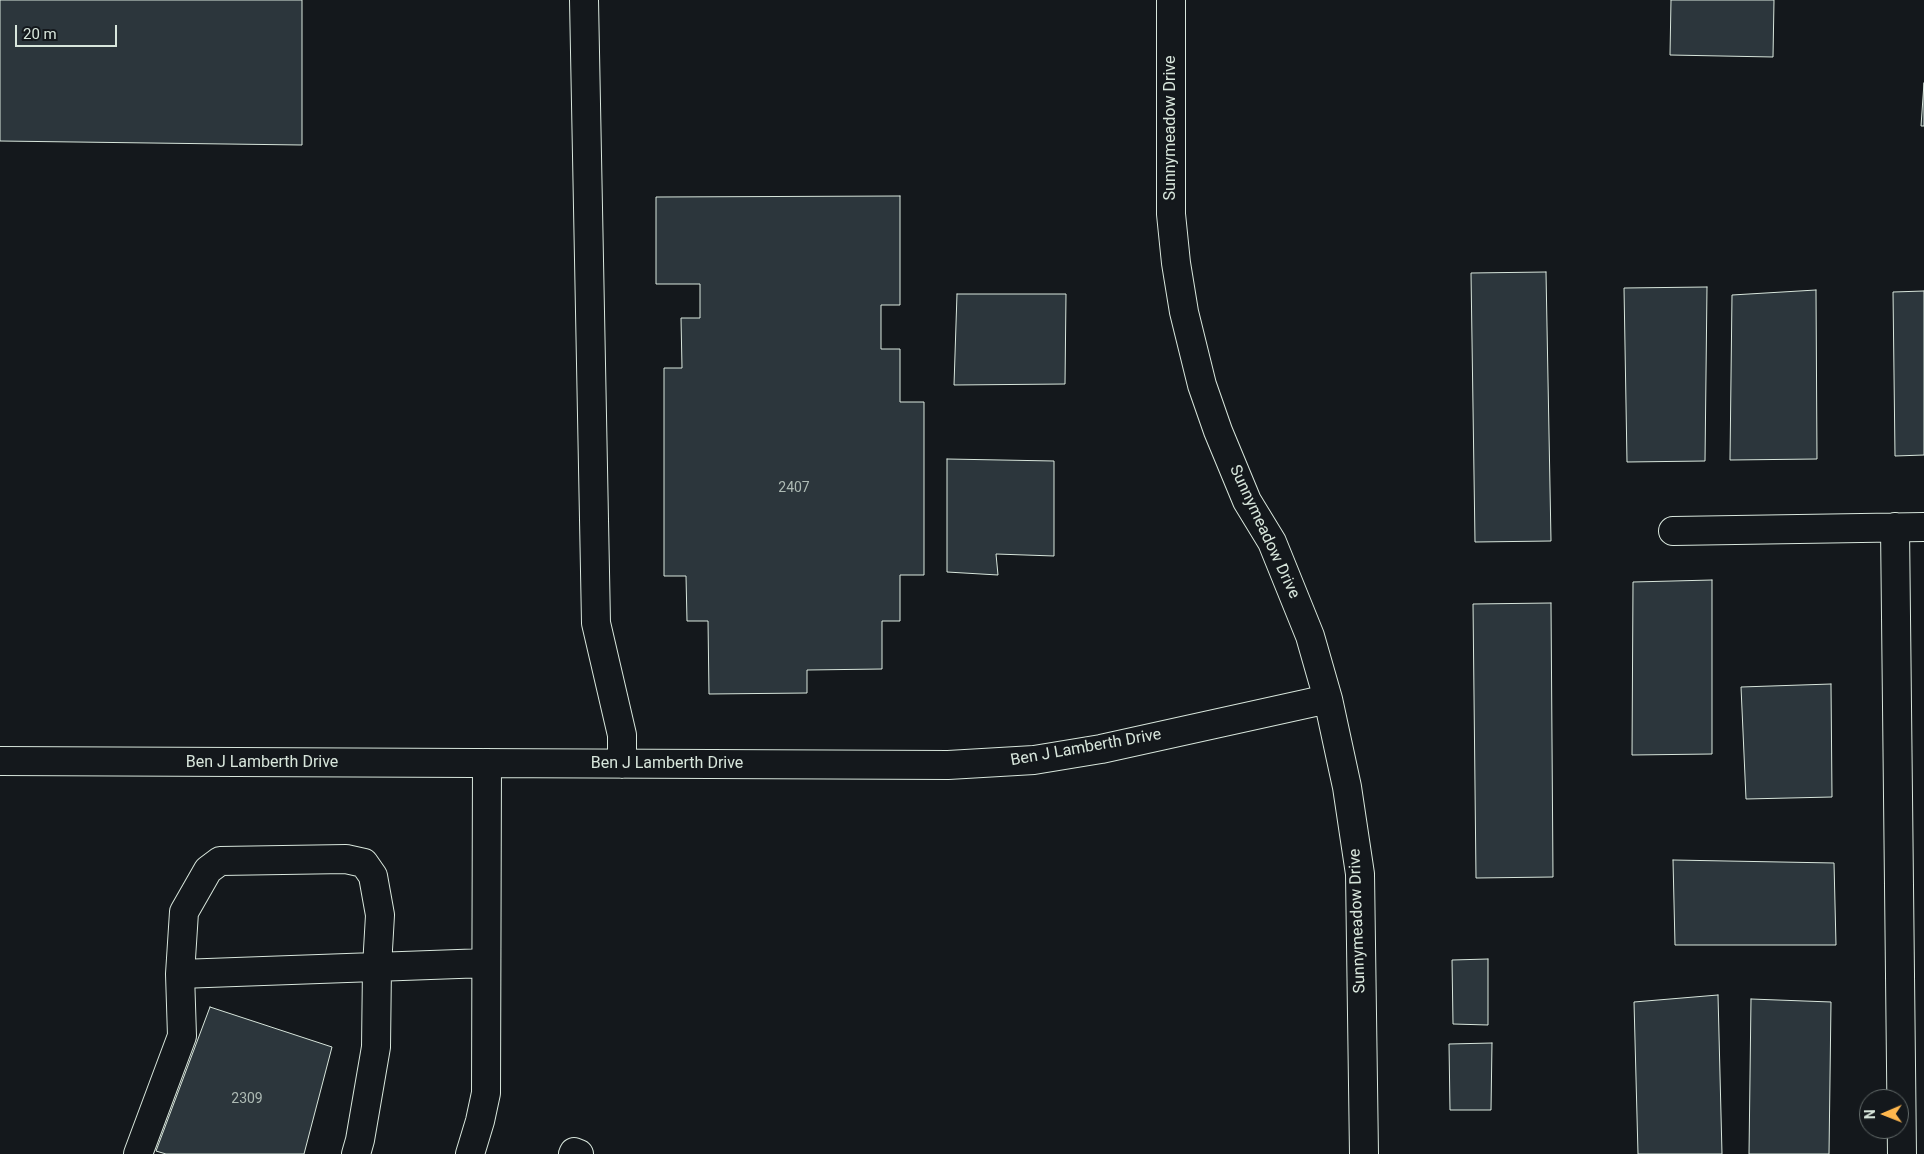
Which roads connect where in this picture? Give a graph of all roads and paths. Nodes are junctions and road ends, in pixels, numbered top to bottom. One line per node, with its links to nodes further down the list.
1 (584, 0): 9 (street)
2 (1171, 0): 6 (street, Sunnymeadow Drive)
3 (1924, 527): 4 (street)
4 (1895, 528): 5 (street); 19 (street)
5 (1672, 531)
6 (1328, 699): 9 (street, Ben J Lamberth Drive); 18 (street, Sunnymeadow Drive)
7 (0, 762): 8 (street, Ben J Lamberth Drive)
8 (487, 763): 9 (street, Ben J Lamberth Drive); 10 (street)
9 (622, 764)
10 (486, 963): 11 (street); 15 (street)
11 (377, 968): 12 (street); 12 (street); 14 (street)
12 (180, 974): 13 (street)
13 (138, 1154)
14 (356, 1154)
15 (470, 1154)
16 (573, 1154): 17 (street)
17 (579, 1154)
18 (1364, 1154)
19 (1902, 1154)

